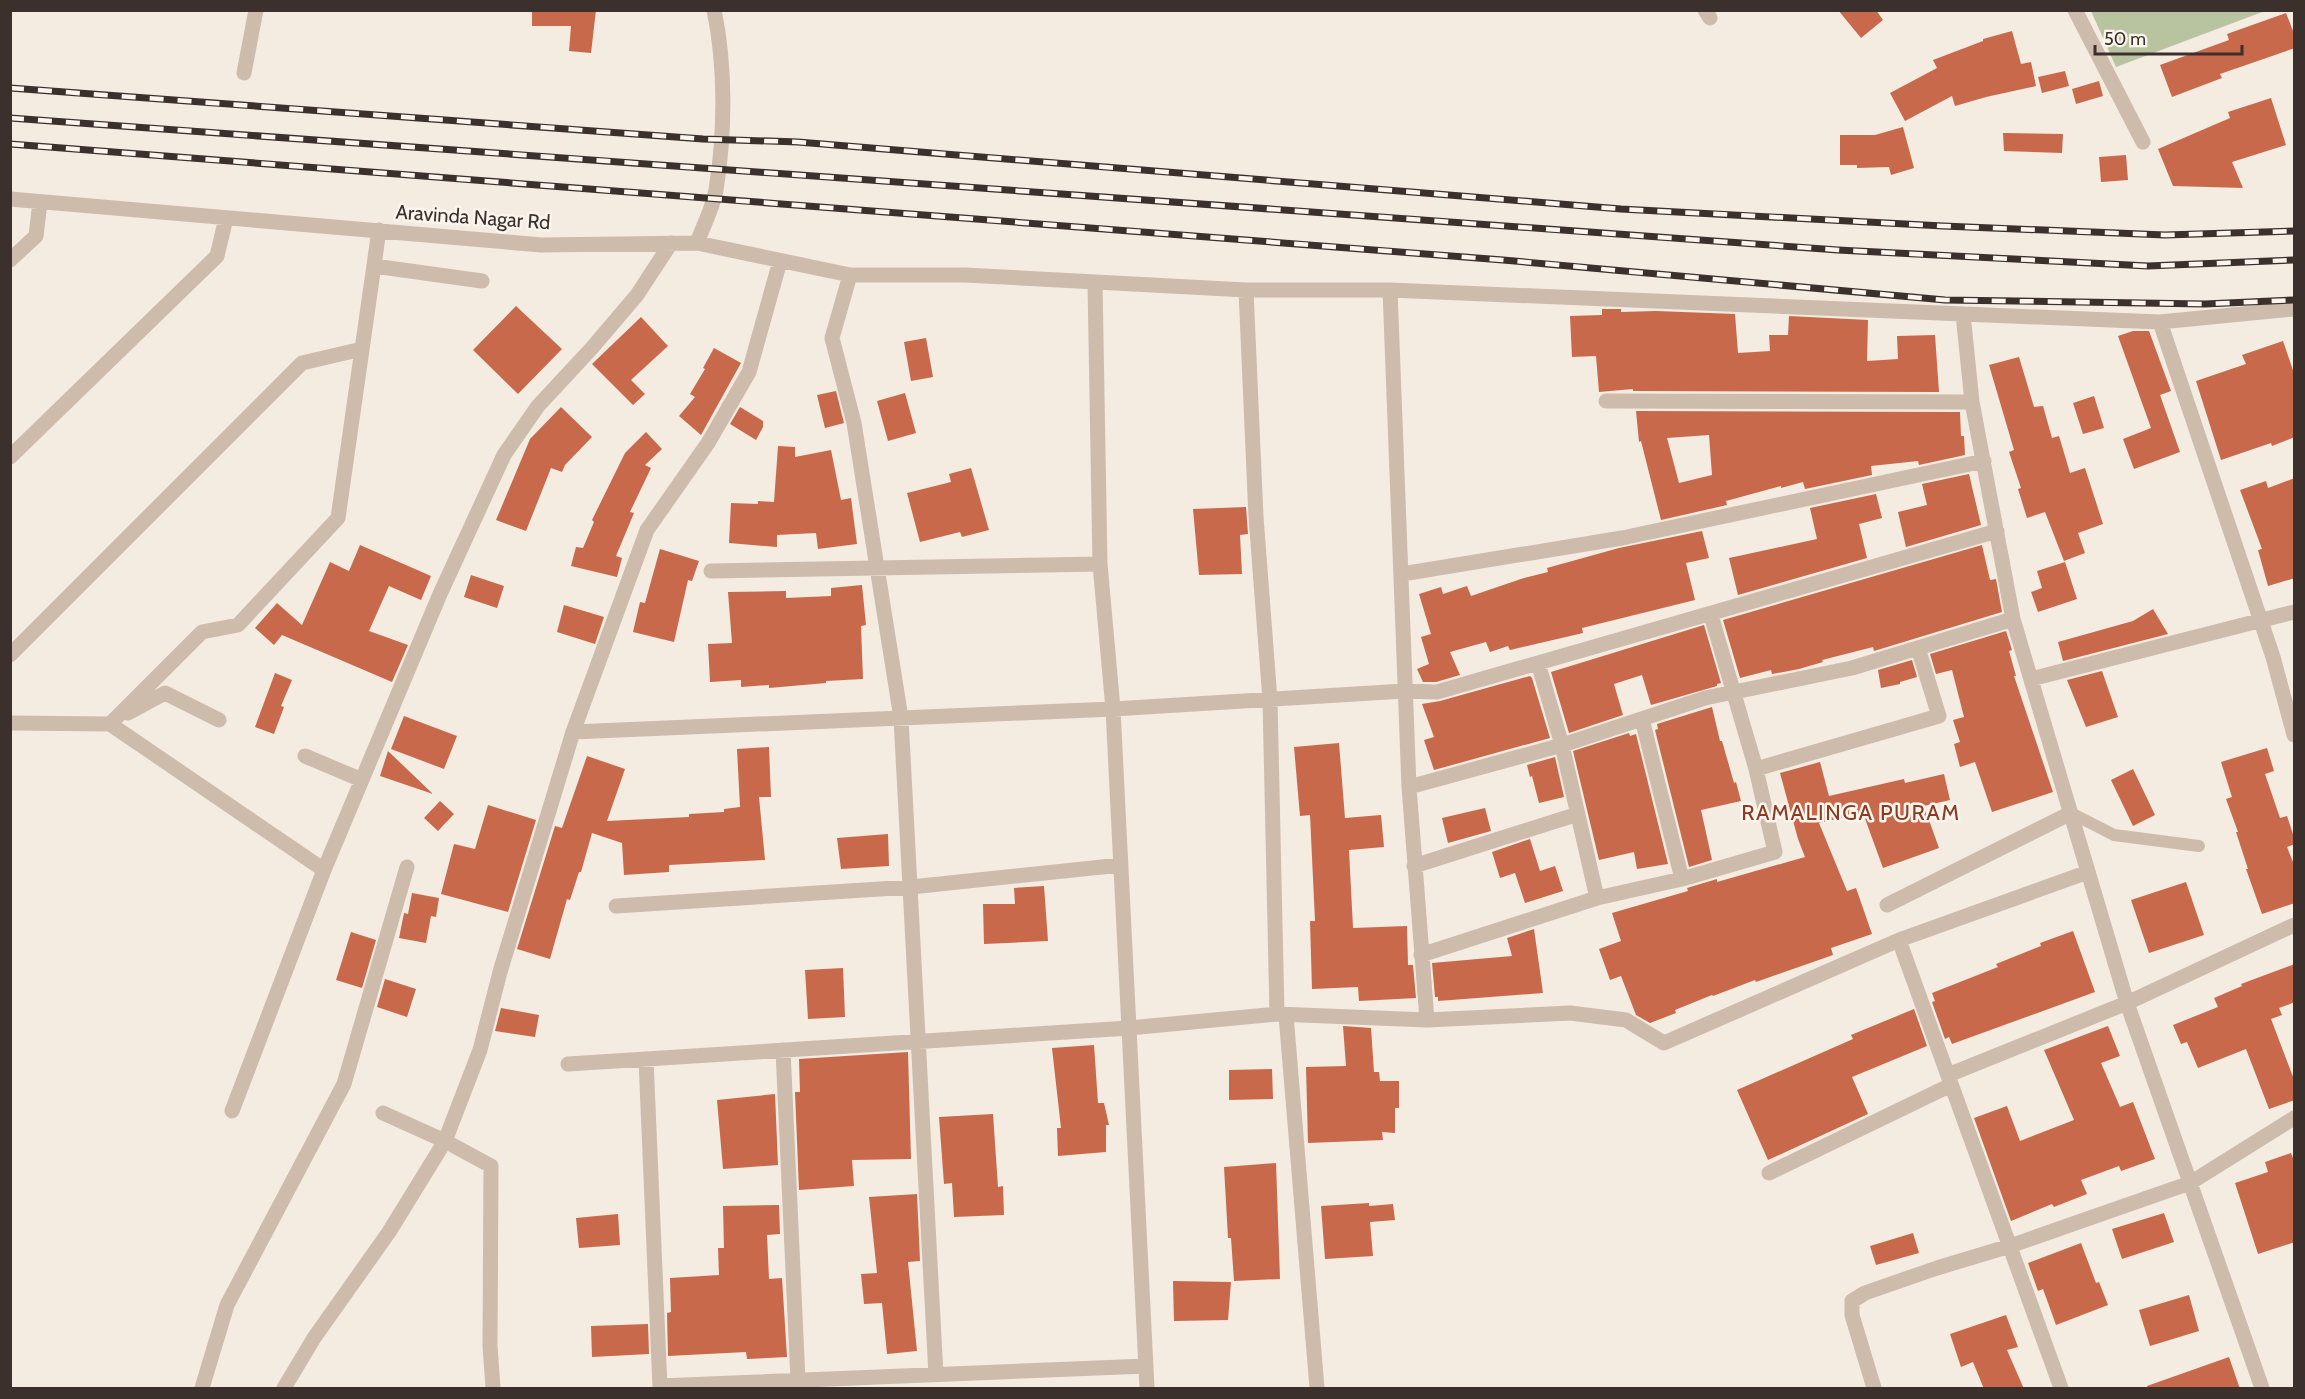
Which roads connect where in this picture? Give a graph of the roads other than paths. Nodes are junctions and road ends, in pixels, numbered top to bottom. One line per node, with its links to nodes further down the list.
1 (256, 10): 4 (street)
2 (714, 10): 11 (street)
3 (2074, 10): 5 (street)
4 (244, 73)
5 (2143, 142)
6 (10, 199): 7 (street, Aravinda Nagar Rd)
7 (40, 202): 8 (street, Aravinda Nagar Rd); 12 (street)
8 (226, 218): 9 (street, Aravinda Nagar Rd); 26 (street)
9 (380, 230): 10 (street, Aravinda Nagar Rd); 14 (street)
10 (671, 243): 11 (street, Aravinda Nagar Rd); 55 (street)
11 (697, 243): 13 (street, Aravinda Nagar Rd)
12 (10, 260)
13 (780, 261): 15 (street, Aravinda Nagar Rd); 50 (street)
14 (374, 266): 16 (street); 23 (street)
15 (850, 275): 17 (street, Aravinda Nagar Rd); 30 (street)
16 (482, 281)
17 (1095, 284): 18 (street, Aravinda Nagar Rd); 29 (street)
18 (1246, 290): 19 (street, Aravinda Nagar Rd); 43 (street)
19 (1390, 290): 21 (street, Aravinda Nagar Rd); 32 (street)
20 (2295, 309): 22 (street, Aravinda Nagar Rd)
21 (1963, 314): 22 (street, Aravinda Nagar Rd); 25 (street)
22 (2160, 322): 36 (street)
23 (362, 349): 38 (street); 49 (street)
24 (1606, 401): 25 (street)
25 (1972, 402): 27 (street)
26 (10, 457)
27 (1984, 461): 28 (street); 32 (street)
28 (1997, 531): 34 (street); 35 (street)
29 (1100, 564): 30 (street); 44 (street)
30 (876, 568): 31 (street); 45 (street)
31 (711, 571)
32 (1402, 574): 41 (street)
33 (2295, 612): 36 (street)
34 (1711, 615): 39 (street); 42 (street)
35 (2013, 619): 37 (street); 40 (street)
36 (2261, 620): 40 (street); 51 (street)
37 (1918, 648): 42 (street); 54 (street)
38 (10, 655)
39 (1538, 663): 41 (street); 52 (street)
40 (2031, 679): 57 (street)
41 (1404, 691): 43 (street); 56 (street)
42 (1734, 692): 46 (street); 54 (street)
43 (1270, 700): 44 (street); 74 (street)
44 (1113, 709): 45 (street); 60 (street)
45 (901, 718): 50 (street); 66 (street)
46 (1642, 719): 52 (street); 65 (street)
47 (219, 720): 49 (street)
48 (10, 723): 49 (street)
49 (110, 724): 63 (street)
50 (573, 732): 85 (street)
51 (2295, 735)
52 (1562, 745): 56 (street); 58 (street)
53 (305, 756): 55 (street)
54 (1756, 769): 65 (street)
55 (362, 780): 63 (street)
56 (1409, 787): 61 (street)
57 (2071, 813): 59 (lane); 64 (street); 68 (street)
58 (1578, 814): 61 (street); 67 (street)
59 (2199, 846)
60 (1121, 865): 66 (street); 76 (street)
61 (1414, 866): 72 (street)
62 (408, 867): 93 (street)
63 (324, 870): 82 (street)
64 (2088, 872): 71 (street); 73 (street)
65 (1682, 879): 67 (street)
66 (911, 887): 69 (street); 77 (street)
67 (1597, 898): 72 (street)
68 (1887, 905)
69 (616, 906)
70 (2295, 925): 73 (street)
71 (1899, 940): 75 (street); 81 (street)
72 (1421, 955): 75 (street)
73 (2127, 1003): 81 (street); 87 (street)
74 (1282, 1015): 75 (street); 76 (street); 97 (street)
75 (1427, 1020)
76 (1129, 1028): 77 (street); 89 (street)
77 (920, 1041): 78 (street); 90 (street)
78 (783, 1050): 79 (street); 91 (street)
79 (646, 1059): 80 (street); 92 (street)
80 (568, 1064)
81 (1950, 1080): 86 (street); 88 (street)
82 (232, 1111)
83 (383, 1113): 85 (street)
84 (2295, 1118): 87 (street)
85 (445, 1142): 94 (street); 95 (street)
86 (1769, 1173)
87 (2190, 1183): 88 (street); 100 (street)
88 (2010, 1246): 98 (street); 99 (street)
89 (1146, 1366): 90 (street); 96 (street)
90 (936, 1375): 91 (street)
91 (798, 1381): 92 (street)
92 (660, 1387)
93 (202, 1389)
94 (284, 1389)
95 (493, 1389)
96 (1147, 1389)
97 (1317, 1389)
98 (1874, 1389)
99 (2061, 1389)
100 (2262, 1389)

